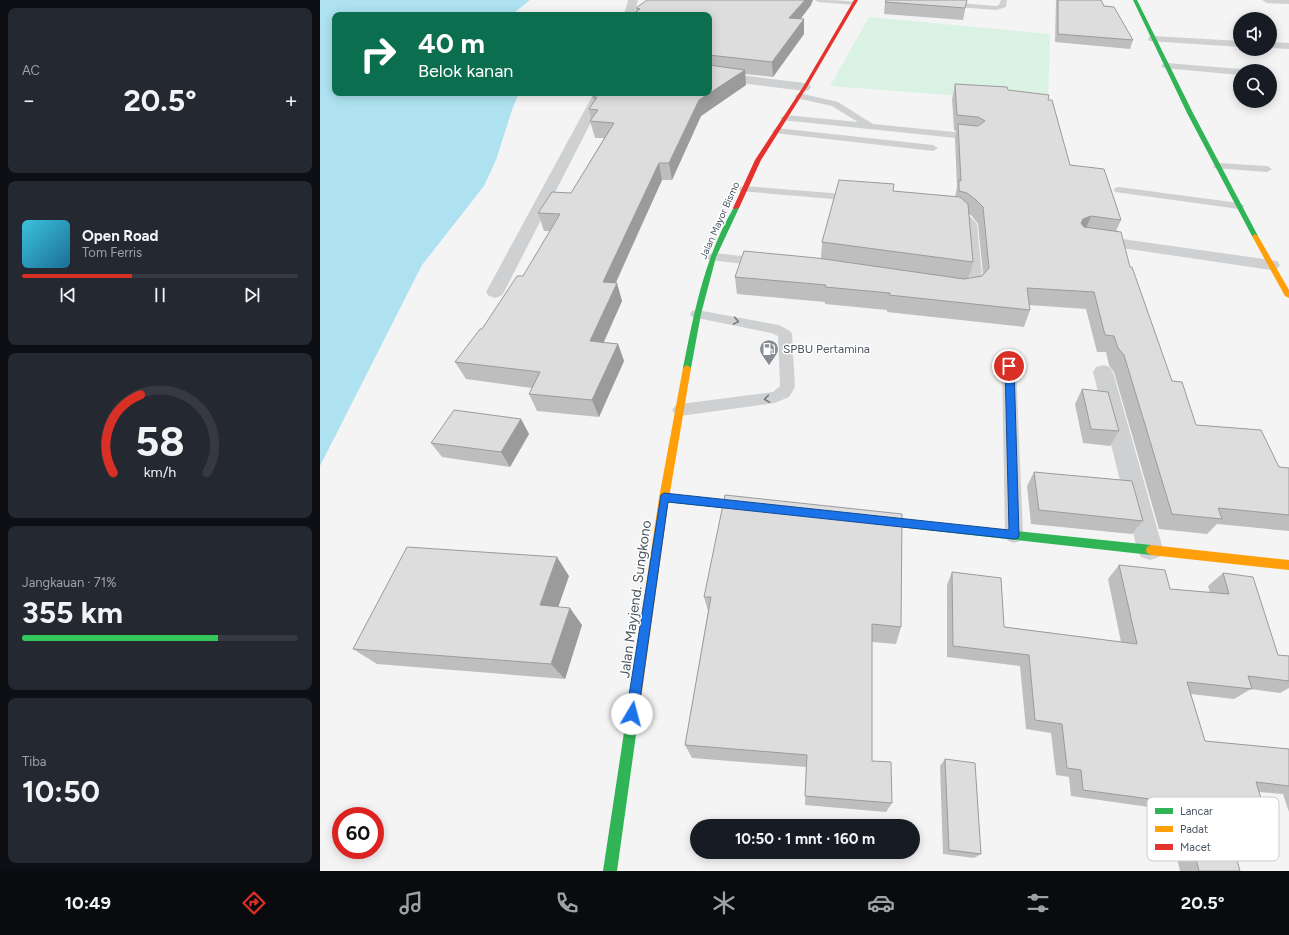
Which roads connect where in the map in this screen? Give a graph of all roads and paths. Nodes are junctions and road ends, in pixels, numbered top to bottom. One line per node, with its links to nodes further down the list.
1 (633, 0): 10 (street)
2 (818, 0): 7 (lane)
3 (1004, 0): 8 (lane)
4 (1135, 0): 11 (main road)
5 (1267, 0): 6 (street)
6 (1289, 1)
7 (855, 2): 18 (main road, Jalan Mayor Bismo)
8 (978, 3): 9 (lane)
9 (938, 4)
10 (630, 12)
11 (1153, 39): 12 (street); 15 (main road)
12 (1233, 44)
13 (1277, 45): 14 (street)
14 (1289, 46)
15 (1166, 66): 16 (street); 25 (main road)
16 (1233, 71)
17 (712, 76): 18 (street)
18 (802, 92): 20 (main road, Jalan Mayor Bismo); 21 (lane)
19 (598, 96): 37 (street)
20 (785, 118): 21 (lane); 22 (main road, Jalan Mayor Bismo)
21 (872, 126): 23 (lane)
22 (777, 131): 24 (lane); 27 (main road, Jalan Mayor Bismo)
23 (975, 137)
24 (932, 148)
25 (1218, 166): 26 (lane); 31 (main road)
26 (1267, 169)
27 (744, 189): 29 (lane); 33 (main road, Jalan Mayor Bismo)
28 (1119, 190): 31 (lane)
29 (870, 199)
30 (940, 206): 36 (lane)
31 (1239, 206): 35 (main road)
32 (1084, 239): 35 (street)
33 (713, 257): 34 (lane); 39 (main road, Jalan Mayor Bismo)
34 (772, 264)
35 (1271, 265): 38 (main road)
36 (952, 289)
37 (495, 292)
38 (1289, 296)
39 (697, 314): 42 (main road, Jalan Mayor Bismo); 42 (lane, one-way to 42)
40 (1009, 366): 46 (lane)
41 (1104, 372): 47 (street)
42 (680, 410): 43 (main road, Jalan Mayor Bismo)
43 (664, 498): 44 (main road); 49 (main road, Jalan Mayjend. Sungkono)
44 (765, 508)
45 (866, 519): 46 (main road)
46 (1014, 535): 47 (main road)
47 (1150, 549): 48 (main road)
48 (1289, 564)
49 (610, 871)

